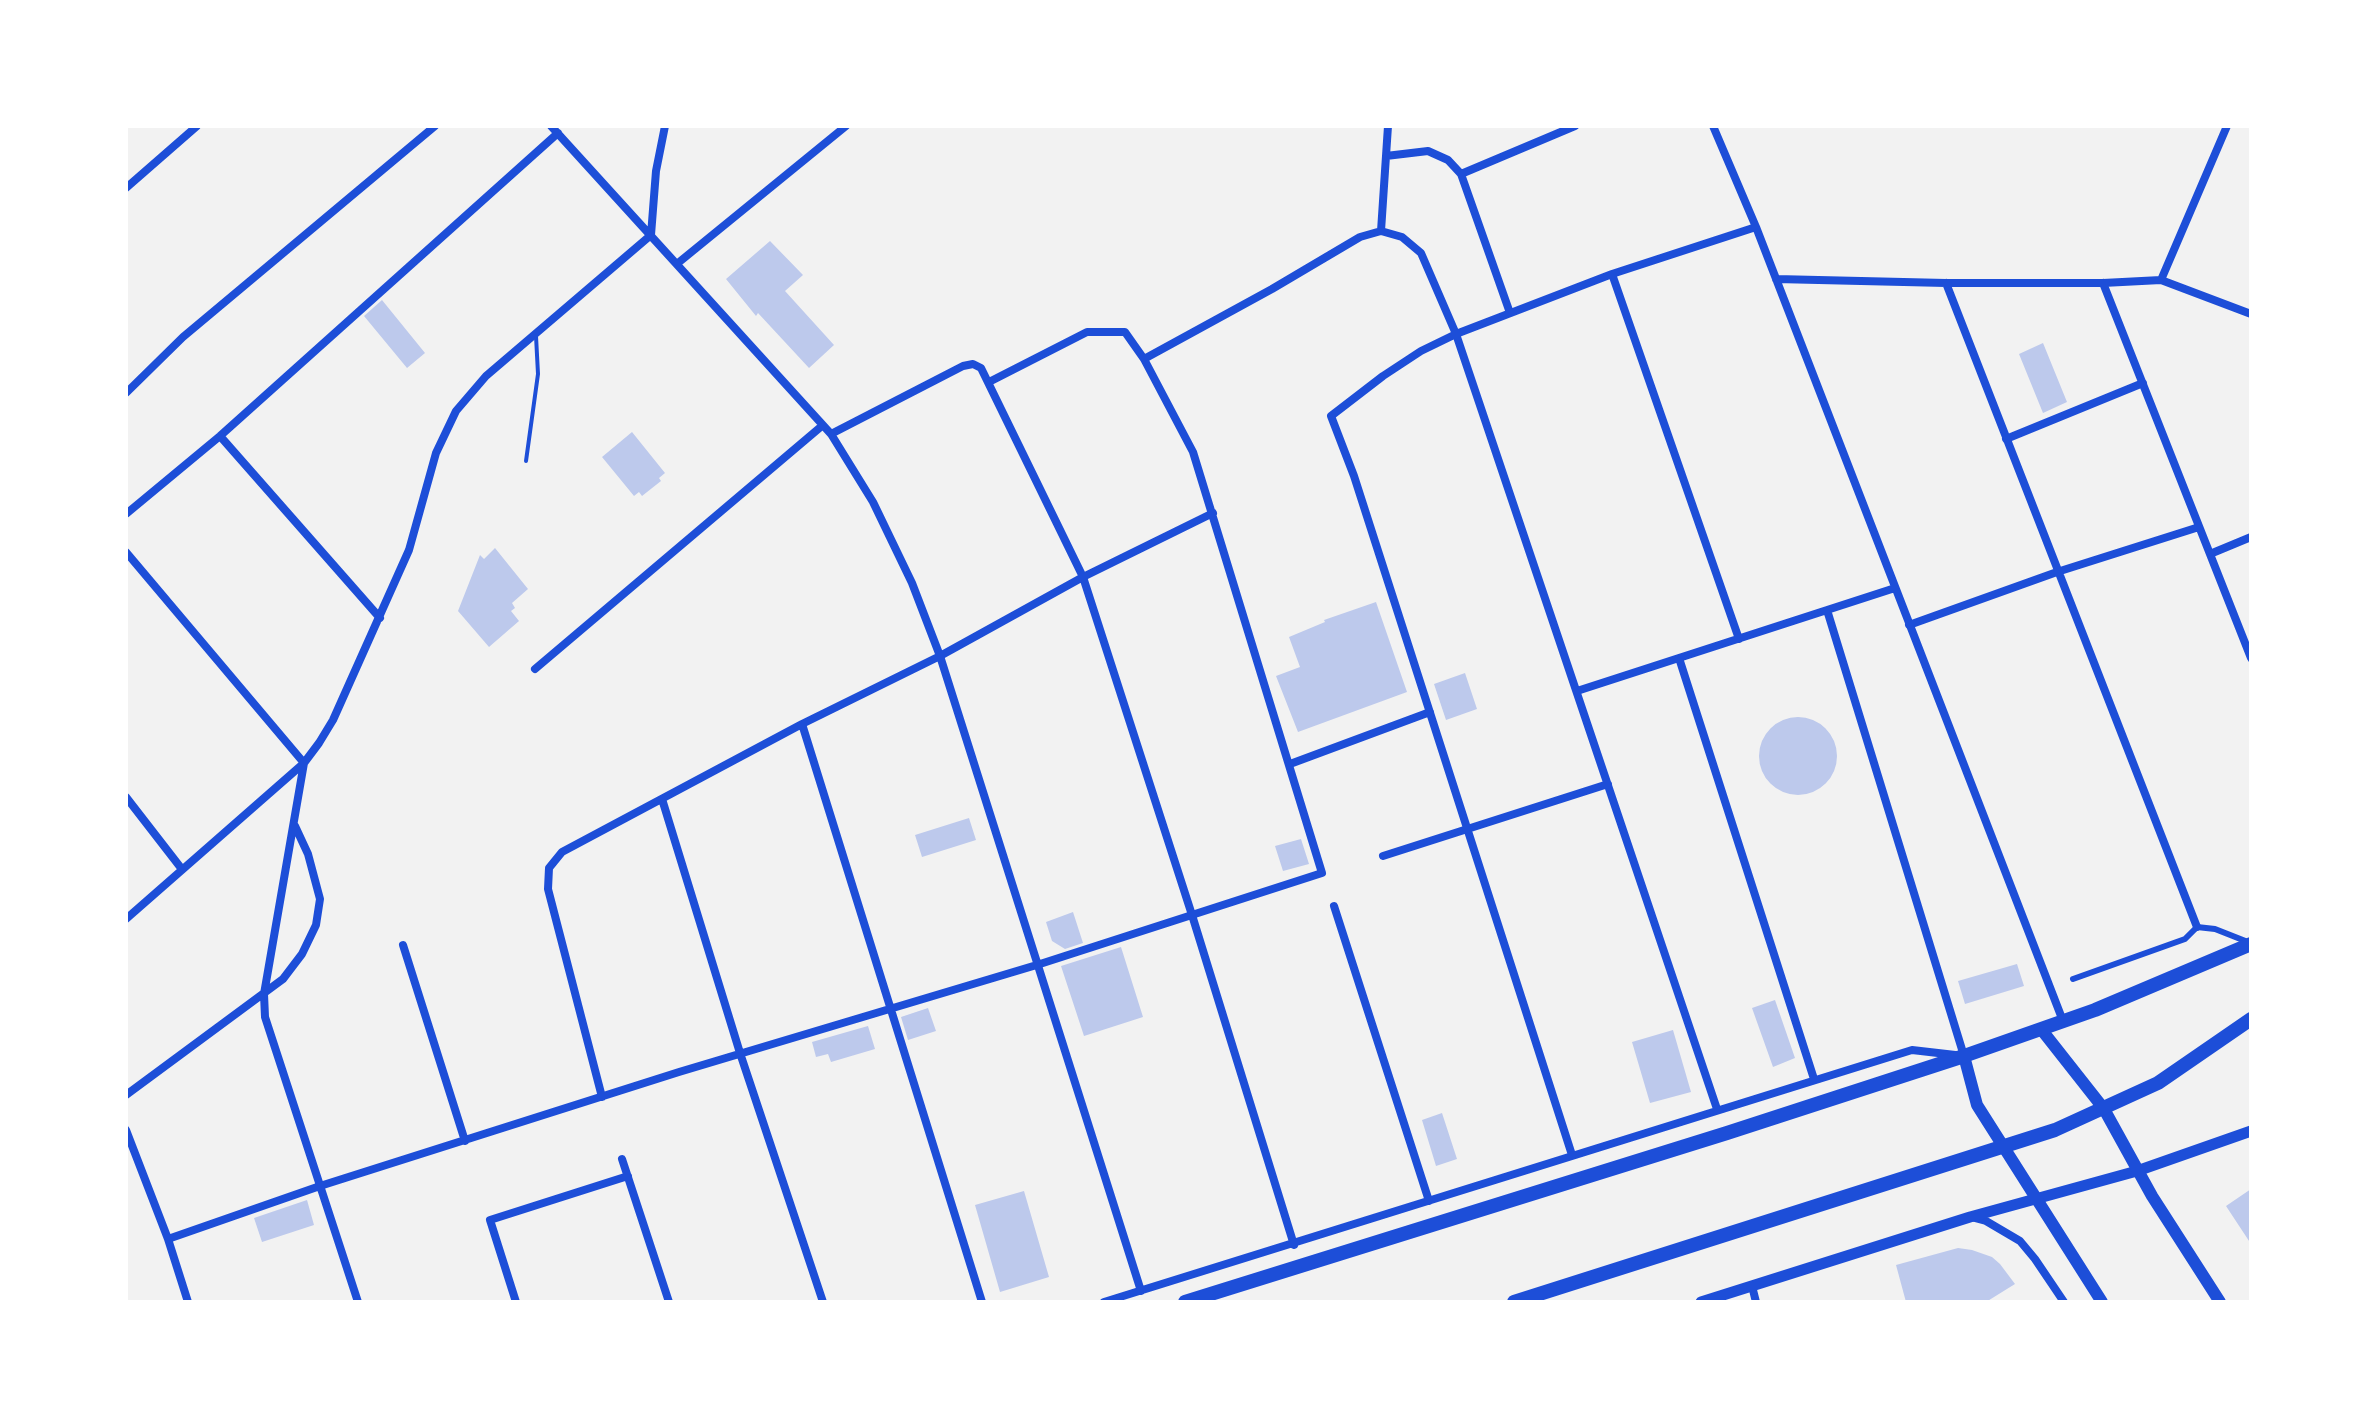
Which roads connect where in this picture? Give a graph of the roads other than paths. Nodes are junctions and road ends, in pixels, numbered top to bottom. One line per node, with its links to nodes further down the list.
1 (197, 126): 13 (street)
2 (435, 126): 30 (street)
3 (665, 126): 16 (street)
4 (846, 126): 17 (street)
5 (1388, 126): 11 (street)
6 (1575, 126): 10 (street)
7 (1713, 126): 14 (street)
8 (2227, 126): 20 (street)
9 (554, 129): 16 (street); 33 (street)
10 (1556, 130): 12 (street)
11 (1386, 156): 12 (street); 15 (street)
12 (1461, 174): 23 (street)
13 (126, 188)
14 (1756, 227): 18 (street); 19 (street)
15 (1381, 231): 26 (street); 27 (street)
16 (651, 235): 17 (street); 25 (street)
17 (678, 263): 31 (street)
18 (1612, 274): 23 (street); 48 (street)
19 (1776, 279): 21 (street); 44 (street)
20 (2161, 280): 22 (street); 24 (street)
21 (1946, 283): 22 (street); 34 (street)
22 (2103, 283): 29 (street)
23 (1510, 313): 26 (street)
24 (2251, 314)
25 (536, 333): 35 (lane); 46 (street)
26 (1456, 334): 53 (street); 54 (street)
27 (1144, 359): 28 (street); 36 (street)
28 (989, 382): 32 (street); 43 (street)
29 (2143, 383): 34 (street); 38 (street)
30 (126, 393)
31 (823, 425): 32 (street); 52 (street)
32 (831, 434): 49 (street)
33 (220, 436): 37 (street); 46 (street)
34 (2006, 439): 42 (street)
35 (526, 461)
36 (1213, 513): 43 (street); 57 (street)
37 (126, 514)
38 (2199, 527): 41 (street); 42 (street)
39 (2251, 537): 41 (street)
40 (126, 552): 56 (street)
41 (2210, 554): 51 (street)
42 (2057, 572): 47 (street); 68 (street)
43 (1083, 577): 49 (street); 66 (street)
44 (1895, 588): 45 (street); 47 (street)
45 (1827, 610): 48 (street); 79 (street)
46 (380, 618): 56 (street)
47 (1909, 625): 76 (street)
48 (1739, 639): 50 (street)
49 (940, 656): 55 (street); 71 (street)
50 (1679, 658): 53 (street); 80 (street)
51 (2251, 658)
52 (535, 669)
53 (1577, 691): 58 (street)
54 (1430, 712): 57 (street); 62 (street)
55 (802, 724): 60 (street); 74 (street)
56 (304, 763): 61 (street); 64 (street)
57 (1290, 764): 66 (street)
58 (1608, 784): 62 (street); 83 (street)
59 (126, 797): 64 (street)
60 (662, 799): 78 (street); 82 (street)
61 (294, 824): 73 (street); 73 (street)
62 (1468, 829): 63 (street); 89 (street)
63 (1383, 856)
64 (181, 868): 67 (street)
65 (1334, 906): 95 (street)
66 (1192, 915): 71 (street); 98 (street)
67 (126, 919)
68 (2197, 927): 69 (street); 72 (street)
69 (2251, 944): 76 (main road)
70 (403, 945): 87 (street)
71 (1040, 964): 74 (street); 100 (street)
72 (2073, 979)
73 (264, 994): 81 (street); 93 (street)
74 (889, 1008): 78 (street); 106 (street)
75 (2251, 1019): 84 (main road)
76 (2063, 1021): 77 (main road)
77 (2041, 1029): 79 (main road); 84 (main road)
78 (740, 1053): 82 (street); 105 (street)
79 (1964, 1056): 80 (street); 88 (main road); 108 (main road)
80 (1814, 1079): 83 (street)
81 (126, 1095)
82 (602, 1097): 87 (street)
83 (1717, 1109): 89 (street)
84 (2104, 1109): 88 (main road); 91 (main road)
85 (126, 1130): 97 (street)
86 (2251, 1131): 91 (street)
87 (465, 1141): 93 (street)
88 (2003, 1149): 94 (main road); 109 (main road)
89 (1572, 1155): 95 (street)
90 (622, 1159): 92 (street)
91 (2137, 1171): 94 (street); 114 (main road)
92 (628, 1176): 103 (street); 104 (street)
93 (320, 1186): 97 (street); 102 (street)
94 (2037, 1200): 96 (street); 113 (main road)
95 (1429, 1201): 98 (street)
96 (1970, 1217): 99 (street); 112 (street)
97 (168, 1239): 101 (street)
98 (1294, 1245): 100 (street)
99 (1752, 1286): 110 (street); 111 (street)
100 (1141, 1291): 107 (street)
101 (188, 1302)
102 (358, 1302)
103 (516, 1302)
104 (669, 1302)
105 (823, 1302)
106 (982, 1302)
107 (1104, 1302)
108 (1185, 1302)
109 (1514, 1302)
110 (1701, 1302)
111 (1756, 1302)
112 (2064, 1302)
113 (2102, 1302)
114 (2220, 1302)

